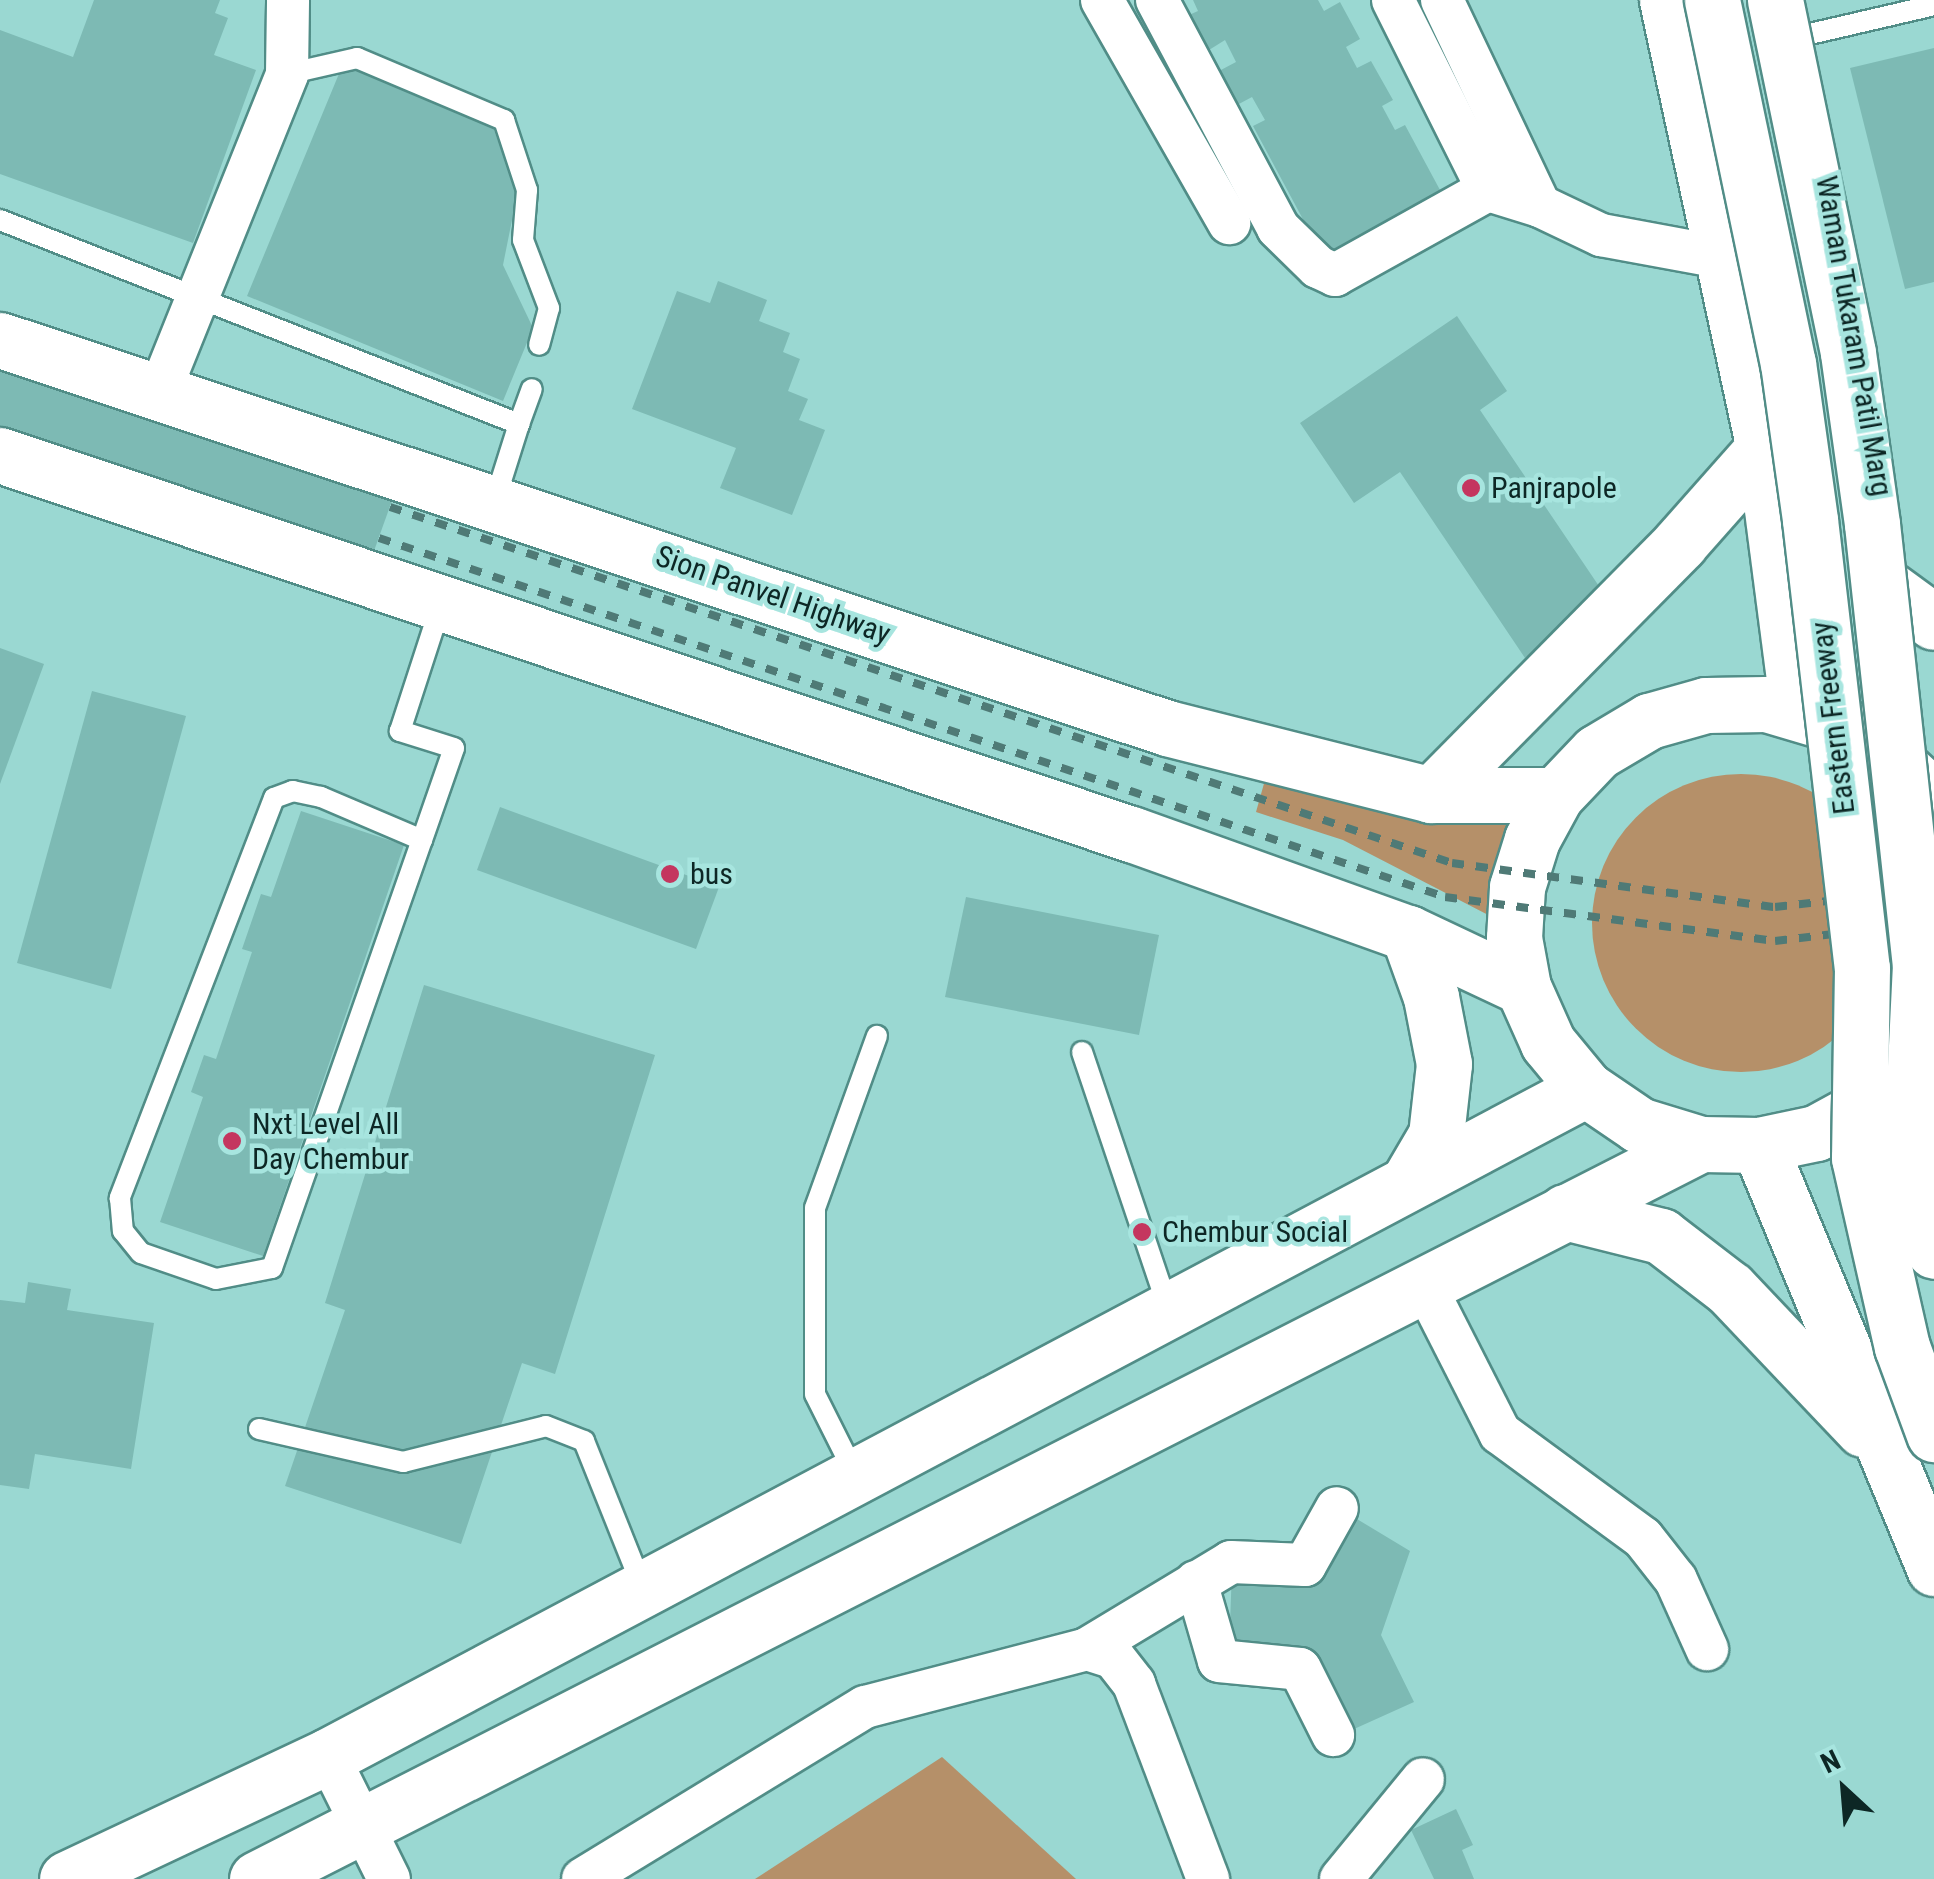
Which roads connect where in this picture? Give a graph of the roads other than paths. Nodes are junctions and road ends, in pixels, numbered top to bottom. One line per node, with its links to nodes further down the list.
1 (1102, 0): 15 (street)
2 (1156, 0): 12 (street)
3 (1393, 0): 12 (street)
4 (1442, 0): 13 (street)
5 (1667, 0): 11 (main road)
6 (1712, 0): 50 (main road, Eastern Freeway, bridge)
7 (1934, 5): 9 (lane)
8 (279, 11): 10 (street)
9 (1791, 29): 11 (main road); 26 (main road, Waman Tukaram Patil Marg); 46 (main road, Eastern Freeway, bridge)
10 (287, 74): 17 (street); 19 (lane)
11 (1690, 97): 16 (main road)
12 (1488, 190): 13 (street)
13 (1540, 206): 16 (street)
14 (0, 220): 17 (lane)
15 (1229, 223)
16 (1725, 258): 23 (main road)
17 (198, 301): 21 (street); 22 (lane)
18 (0, 340): 21 (main road, Sion Panvel Highway)
19 (539, 345)
20 (532, 389): 22 (lane)
21 (159, 393): 25 (main road, Sion Panvel Highway)
22 (519, 424): 25 (lane)
23 (1764, 448): 29 (main road); 31 (main road)
24 (0, 456): 27 (main road)
25 (494, 503): 31 (main road, Sion Panvel Highway)
26 (1890, 590): 28 (main road); 30 (main road, Waman Tukaram Patil Marg)
27 (442, 602): 34 (lane); 35 (main road)
28 (1934, 622)
29 (1798, 712): 30 (main road); 32 (main road)
30 (1864, 733): 33 (main road)
31 (1431, 795): 32 (main road, Sion Panvel Highway)
32 (1556, 796): 36 (main road)
33 (1929, 799)
34 (422, 840): 34 (lane)
35 (1408, 933): 36 (main road); 44 (main road)
36 (1523, 987): 40 (main road)
37 (877, 1036): 51 (lane)
38 (1082, 1052): 48 (lane)
39 (1919, 1060): 41 (main road); 43 (main road)
40 (1586, 1089): 42 (main road); 44 (main road)
41 (1934, 1135)
42 (1701, 1144): 43 (main road); 45 (main road)
43 (1758, 1145): 50 (main road)
44 (1409, 1181): 48 (main road)
45 (1565, 1212): 47 (main road); 50 (main road)
46 (1934, 1251)
47 (1425, 1286): 57 (street); 61 (main road)
48 (1168, 1309): 51 (main road)
49 (259, 1429): 55 (lane)
50 (1910, 1443): 53 (main road)
51 (855, 1474): 55 (main road)
52 (1337, 1508): 54 (street)
53 (1934, 1568)
54 (1196, 1582): 56 (street); 58 (street)
55 (642, 1586): 59 (main road)
56 (1088, 1649): 65 (street); 66 (street)
57 (1707, 1649)
58 (1333, 1735)
59 (328, 1756): 61 (street); 62 (main road)
60 (1423, 1779): 67 (street)
61 (361, 1826): 63 (main road); 64 (street)
62 (66, 1879)
63 (257, 1879)
64 (389, 1879)
65 (583, 1879)
66 (1208, 1879)
67 (1341, 1879)

